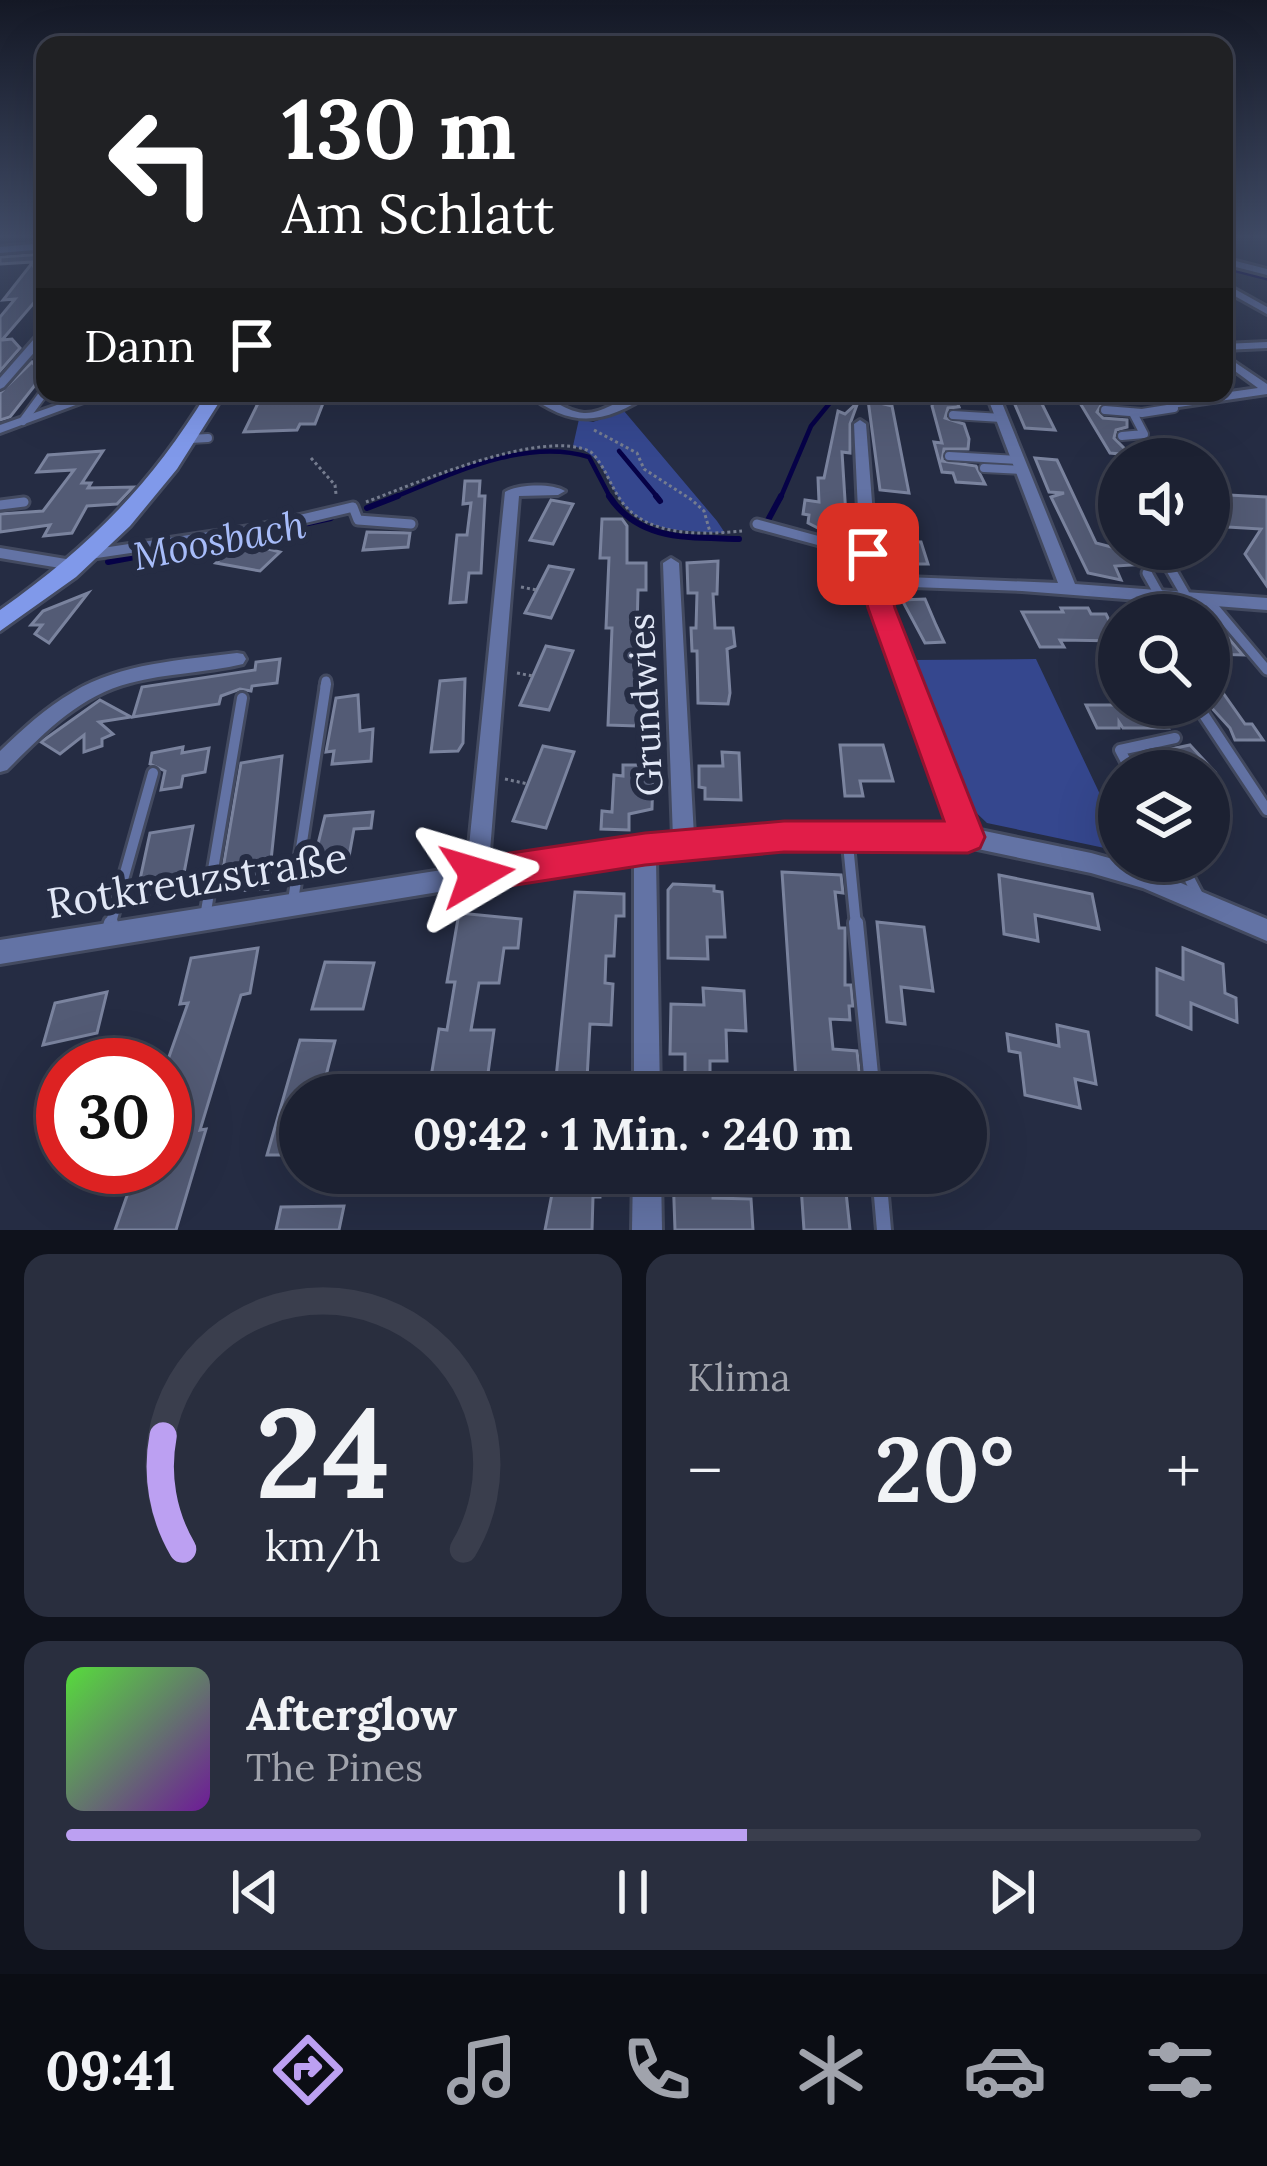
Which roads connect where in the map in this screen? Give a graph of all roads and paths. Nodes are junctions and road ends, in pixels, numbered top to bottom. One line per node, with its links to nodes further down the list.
1 (1237, 293): 2 (street)
2 (1267, 310)
3 (36, 343): 7 (street)
4 (1267, 345): 5 (street)
5 (1233, 347)
6 (1233, 364): 8 (street)
7 (0, 385)
8 (1266, 387): 9 (street)
9 (1233, 393)
10 (37, 402): 24 (lane)
11 (76, 402): 24 (street)
12 (213, 402): 42 (main road)
13 (550, 402): 23 (street)
14 (624, 402): 23 (street)
15 (996, 402): 22 (street)
16 (1169, 402): 18 (street)
17 (1183, 402): 18 (street)
18 (1172, 404): 20 (lane)
19 (1105, 410): 20 (lane)
20 (1133, 413): 27 (lane)
21 (953, 415): 22 (lane)
22 (1002, 418): 31 (street)
23 (583, 419): 28 (path); 39 (path)
24 (22, 421): 26 (street)
25 (860, 424): 41 (street)
26 (0, 429)
27 (1122, 436)
28 (573, 446)
29 (949, 456): 31 (lane)
30 (311, 458): 36 (path)
31 (1022, 465): 32 (lane); 46 (street)
32 (984, 468)
33 (557, 491): 67 (street)
34 (24, 502): 35 (lane)
35 (0, 506)
36 (348, 508): 37 (lane); 42 (lane)
37 (410, 524)
38 (757, 524): 41 (lane)
39 (710, 532)
40 (0, 553): 42 (street)
41 (868, 554): 45 (street)
42 (86, 560): 51 (main road)
43 (671, 563): 65 (street, Grundwies)
44 (1147, 573): 48 (lane)
45 (875, 581): 46 (street); 64 (street)
46 (1069, 590): 47 (street)
47 (1115, 594)
48 (1159, 594)
49 (1267, 604): 50 (street)
50 (1230, 606)
51 (0, 622)
52 (1230, 634): 54 (lane)
53 (237, 659): 60 (street)
54 (1267, 670)
55 (326, 681): 70 (lane)
56 (242, 698): 71 (lane)
57 (1211, 726): 62 (lane)
58 (1175, 737): 59 (lane)
59 (1120, 750)
60 (0, 764)
61 (153, 773): 73 (lane)
62 (1267, 810)
63 (847, 834): 64 (street, Rotkreuzstraße); 65 (street, Rotkreuzstraße); 76 (lane)
64 (968, 837): 69 (street, Rotkreuzstraße)
65 (684, 845): 66 (street, Rotkreuzstraße)
66 (645, 849): 67 (street, Rotkreuzstraße); 75 (street)
67 (477, 874): 70 (street, Rotkreuzstraße)
68 (1191, 882): 69 (lane)
69 (1201, 900): 72 (street, Rotkreuzstraße)
70 (292, 904): 71 (street, Rotkreuzstraße)
71 (205, 917): 73 (street, Rotkreuzstraße)
72 (1267, 930)
73 (108, 933): 74 (street, Rotkreuzstraße)
74 (0, 952)
75 (647, 1074)
76 (870, 1074)
77 (647, 1194): 79 (street)
78 (881, 1194): 80 (lane)
79 (647, 1230)
80 (884, 1230)

